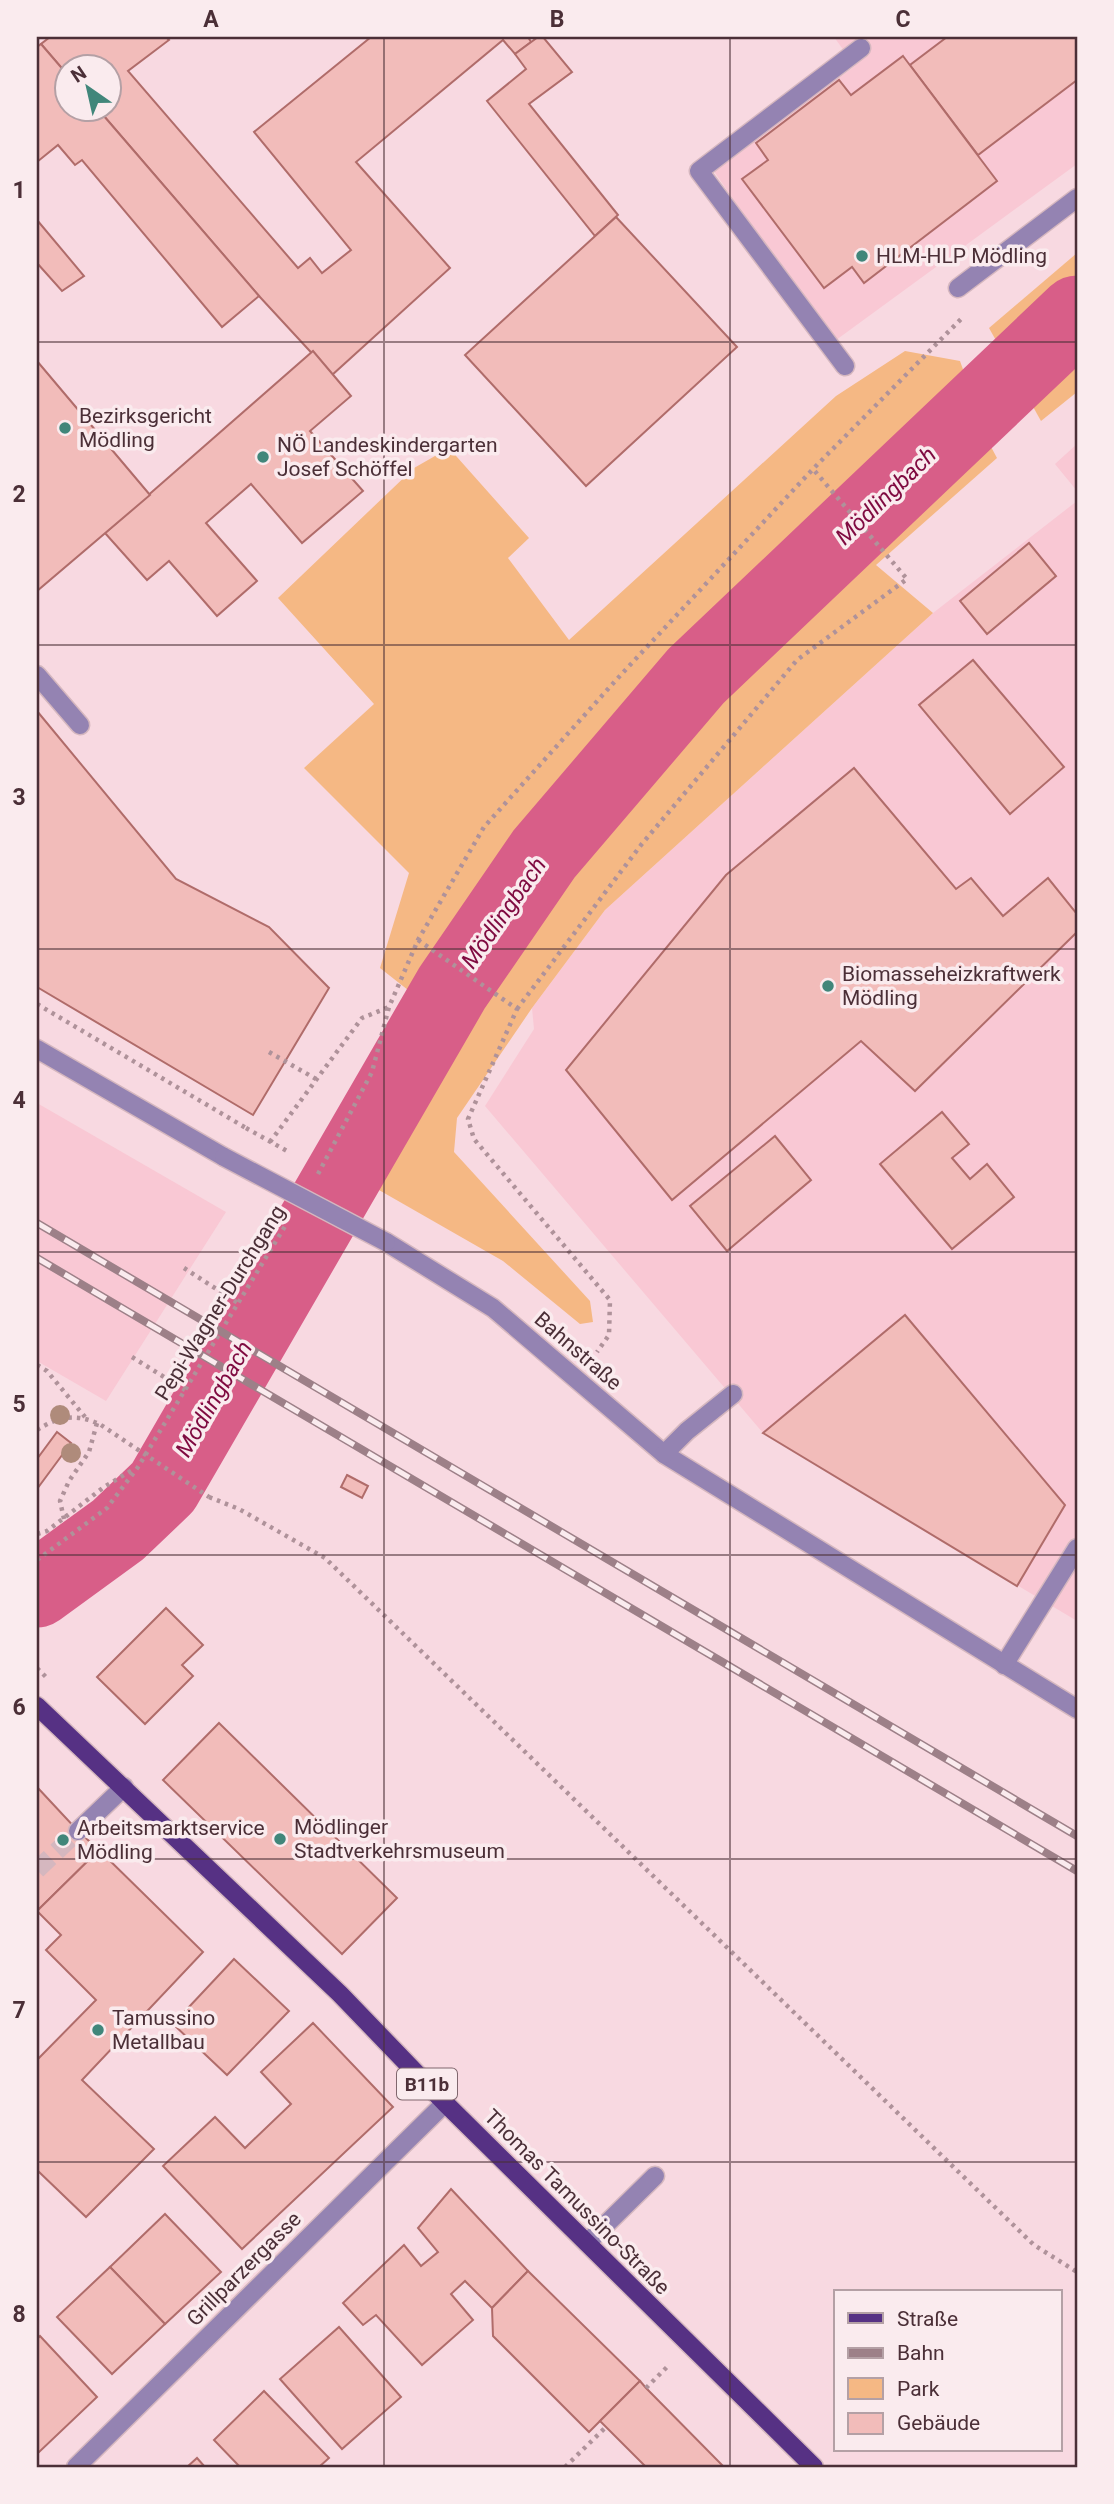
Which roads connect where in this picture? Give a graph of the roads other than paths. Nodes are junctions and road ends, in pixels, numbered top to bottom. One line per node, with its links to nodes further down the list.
1 (861, 48): 4 (street)
2 (1077, 198): 3 (street)
3 (958, 288)
4 (845, 366)
5 (37, 675): 6 (street)
6 (80, 725)
7 (37, 1049): 9 (street, Bahnstraße, bridge)
8 (733, 1394): 9 (street)
9 (664, 1454): 11 (street, Bahnstraße)
10 (1077, 1548): 11 (street)
11 (1004, 1665): 12 (street, Bahnstraße)
12 (1075, 1702)
13 (37, 1706): 14 (main road, Thomas Tamussino-Straße / B11b)
14 (124, 1787): 15 (street); 16 (main road, Thomas Tamussino-Straße / B11b)
15 (78, 1831)
16 (445, 2103): 18 (main road, Thomas Tamussino-Straße / B11b); 19 (street, Grillparzergasse)
17 (655, 2176): 18 (street)
18 (587, 2244): 20 (main road, Thomas Tamussino-Straße / B11b)
19 (76, 2467)
20 (814, 2467)

